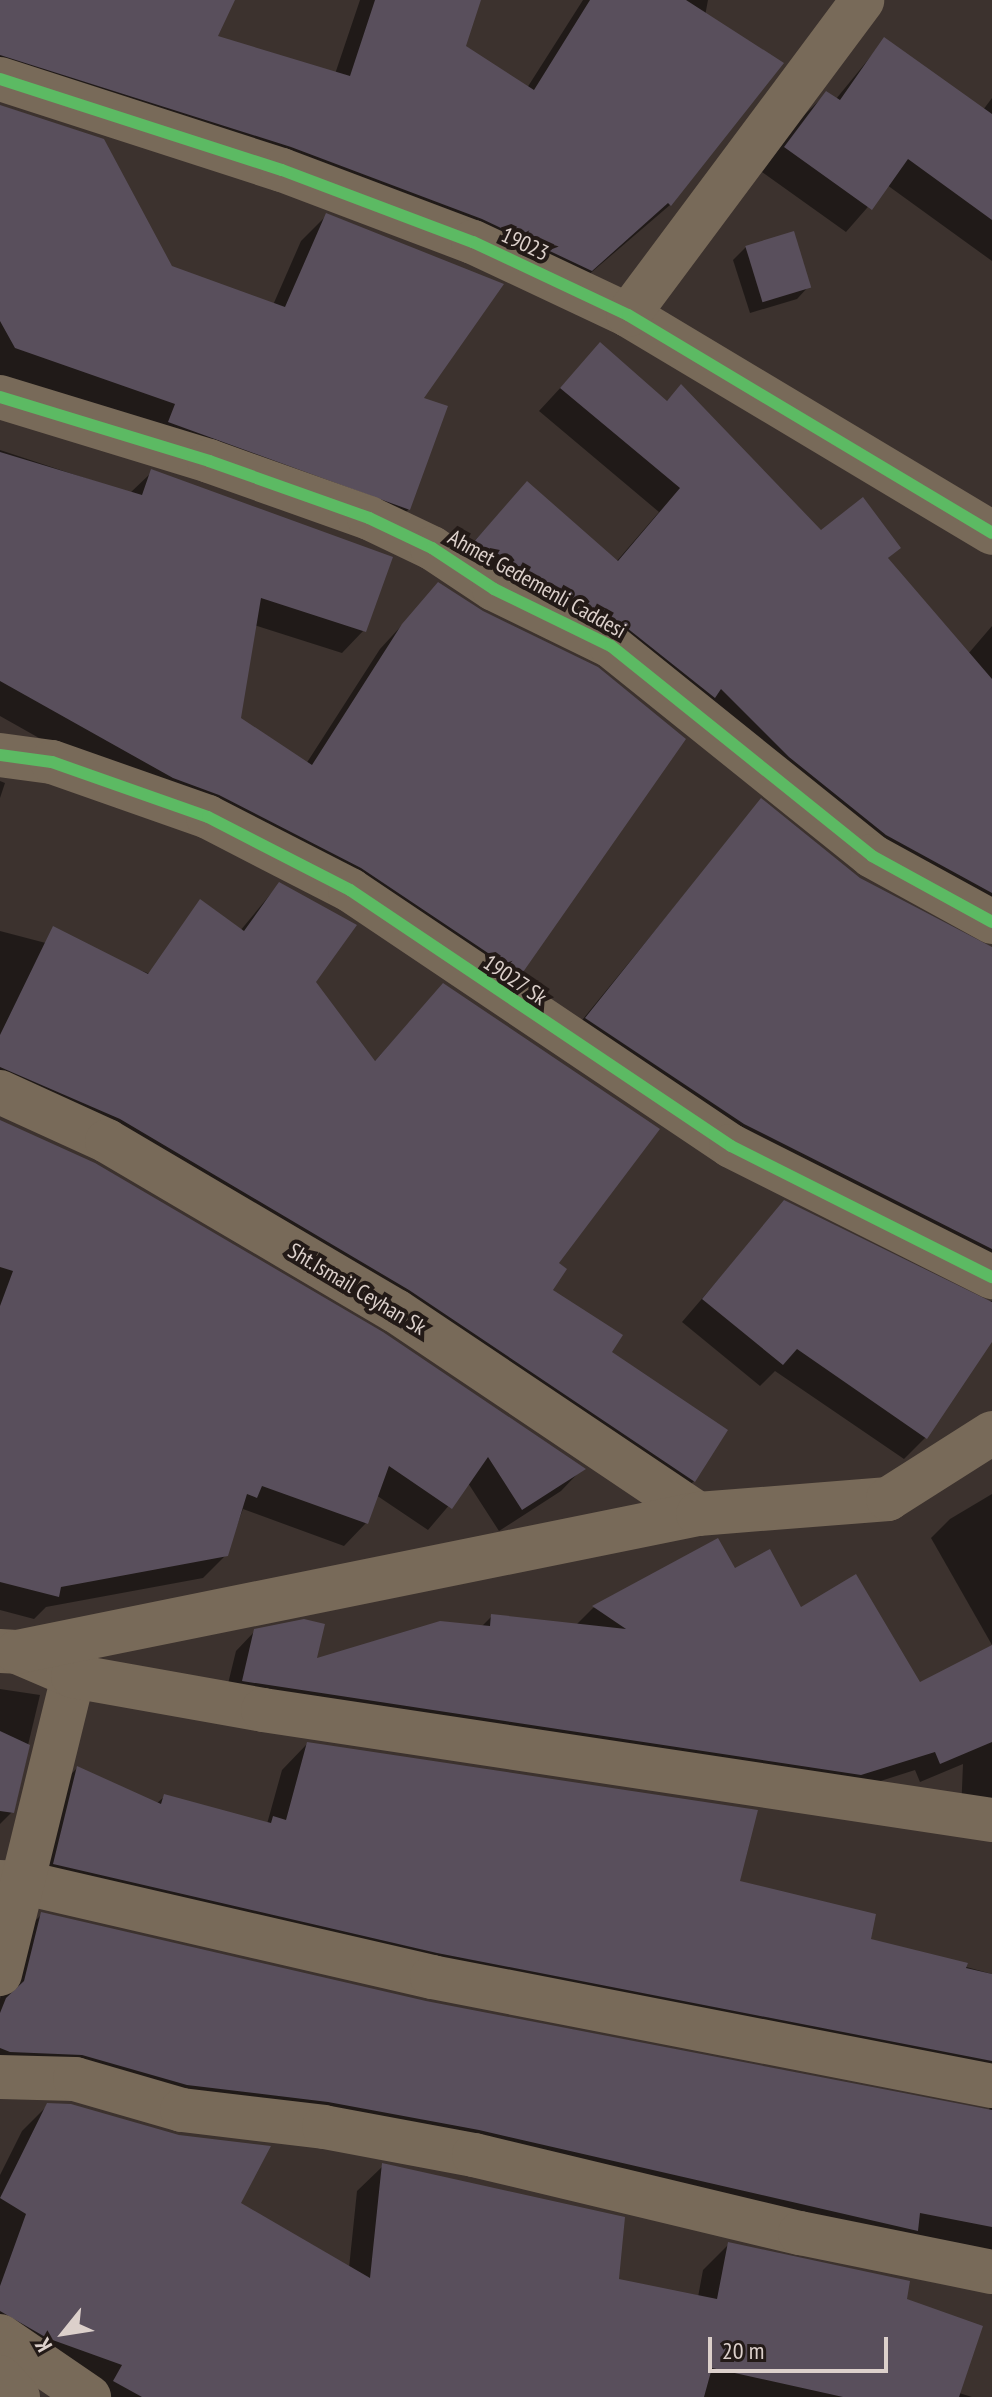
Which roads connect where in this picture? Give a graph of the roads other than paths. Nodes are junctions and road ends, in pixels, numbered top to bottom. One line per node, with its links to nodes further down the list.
1 (863, 0): 3 (street)
2 (0, 79): 3 (street, 19023)
3 (628, 315): 5 (street, 19023)
4 (0, 397): 7 (street, Ahmet Gedemenli Caddesi)
5 (992, 533)
6 (0, 755): 9 (street, 19027 Sk)
7 (992, 922)
8 (0, 1092): 11 (street, Sht.Ismail Ceyhan Sk)
9 (992, 1277)
10 (992, 1433): 11 (street)
11 (698, 1514): 12 (street)
12 (9, 1651): 13 (street)
13 (73, 1676): 14 (street); 15 (street)
14 (992, 1820)
15 (12, 1882): 16 (street); 18 (street)
16 (0, 1974)
17 (0, 2077): 19 (street)
18 (992, 2086)
19 (992, 2272)
20 (0, 2336): 23 (street)
21 (0, 2377): 22 (street)
22 (18, 2397)
23 (89, 2397)

